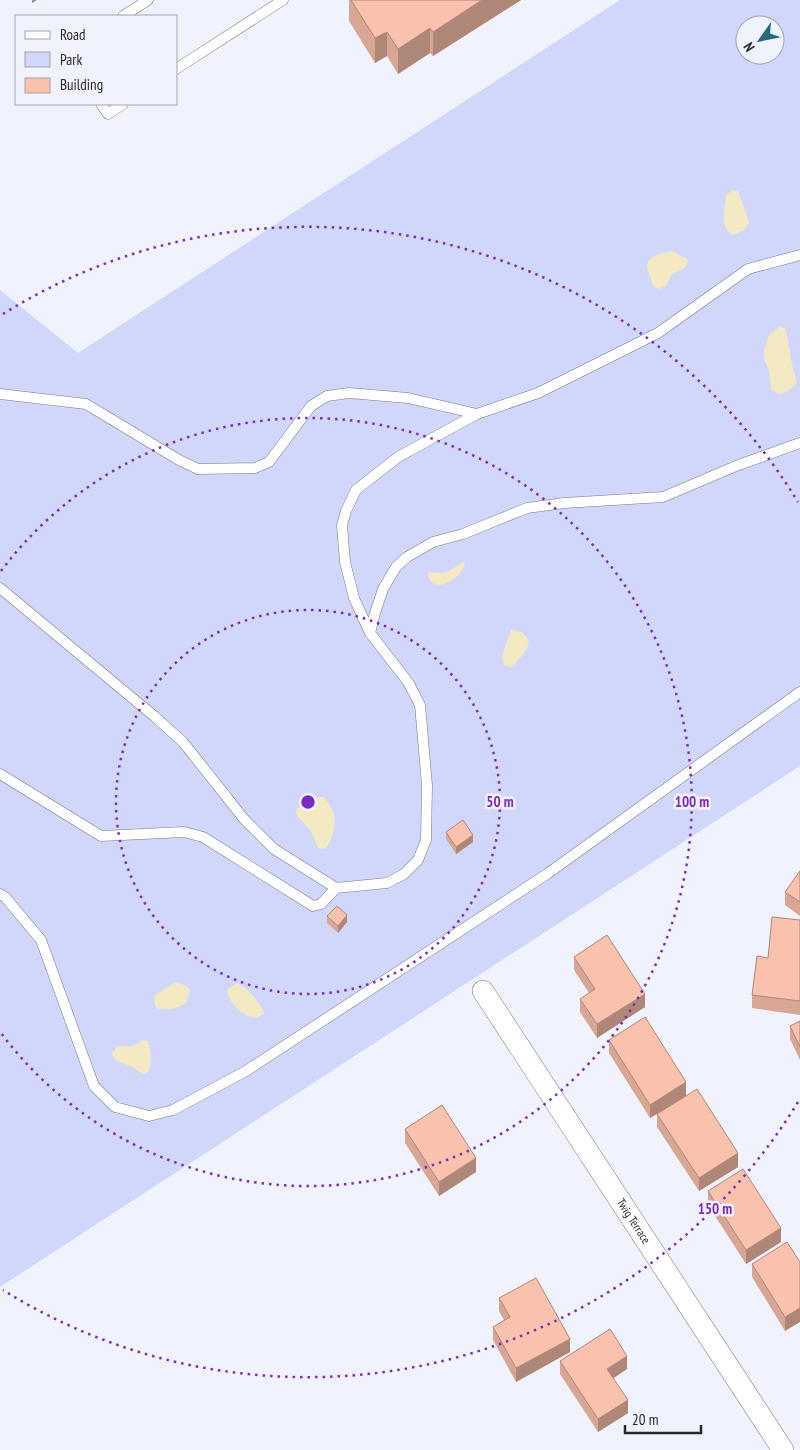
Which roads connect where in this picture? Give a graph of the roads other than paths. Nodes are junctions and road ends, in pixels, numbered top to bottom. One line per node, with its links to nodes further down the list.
1 (148, 0): 3 (lane)
2 (283, 0): 4 (lane)
3 (125, 15)
4 (178, 68)
5 (102, 105): 6 (lane)
6 (122, 105)
7 (800, 256): 9 (lane)
8 (0, 394): 9 (lane)
9 (477, 414): 12 (lane)
10 (800, 443): 12 (lane)
11 (0, 588): 15 (lane)
12 (370, 633): 15 (lane)
13 (800, 692): 16 (lane)
14 (0, 774): 15 (lane)
15 (336, 888)
16 (0, 894)
17 (483, 991): 18 (street, Twig Terrace)
18 (784, 1450)

